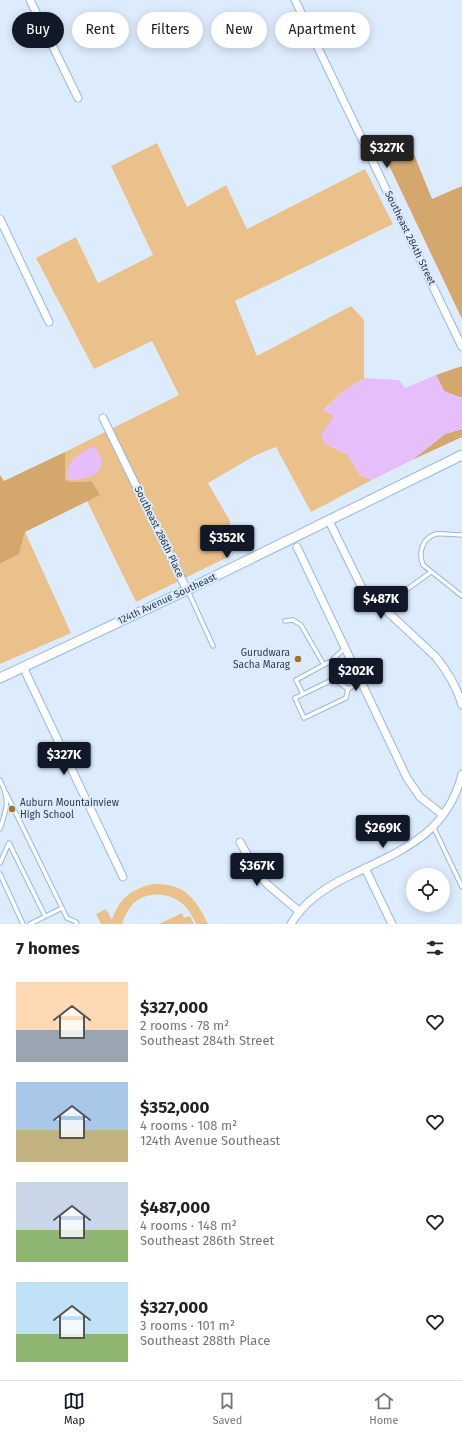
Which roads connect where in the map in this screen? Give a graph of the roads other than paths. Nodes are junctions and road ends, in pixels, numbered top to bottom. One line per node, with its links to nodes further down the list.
1 (30, 0): 3 (street)
2 (295, 0): 6 (street, Southeast 284th Street)
3 (78, 98)
4 (0, 219): 5 (street)
5 (49, 322)
6 (462, 347)
7 (103, 418): 13 (street, Southeast 286th Place)
8 (462, 455): 9 (street, 124th Avenue Southeast)
9 (329, 521): 13 (street, 124th Avenue Southeast); 15 (street)
10 (462, 535): 12 (lane)
11 (297, 547): 18 (street)
12 (432, 572): 14 (lane); 15 (lane)
13 (187, 590): 17 (lane, Southeast 286th Place); 20 (street, 124th Avenue Southeast)
14 (462, 596)
15 (384, 609): 25 (street)
16 (285, 621): 19 (lane)
17 (213, 646)
18 (345, 648): 19 (lane); 22 (street)
19 (324, 665): 24 (lane)
20 (23, 667): 21 (street, 124th Avenue Southeast); 36 (street)
21 (0, 678)
22 (362, 682): 23 (lane); 29 (street)
23 (348, 689): 24 (lane); 24 (lane)
24 (303, 694)
25 (462, 705)
26 (462, 774): 29 (street)
27 (0, 780): 28 (lane)
28 (6, 793): 31 (lane); 38 (lane)
29 (443, 815): 30 (street)
30 (433, 826): 34 (street); 37 (lane)
31 (0, 829)
32 (240, 842): 39 (street)
33 (0, 863): 40 (lane)
34 (365, 868): 39 (street); 45 (street)
35 (0, 874): 41 (lane)
36 (123, 878)
37 (462, 886)
38 (62, 908): 40 (lane); 43 (lane)
39 (300, 912): 44 (street)
40 (45, 916): 42 (lane)
41 (24, 924)
42 (30, 924)
43 (77, 924)
44 (291, 924)
45 (392, 924)

